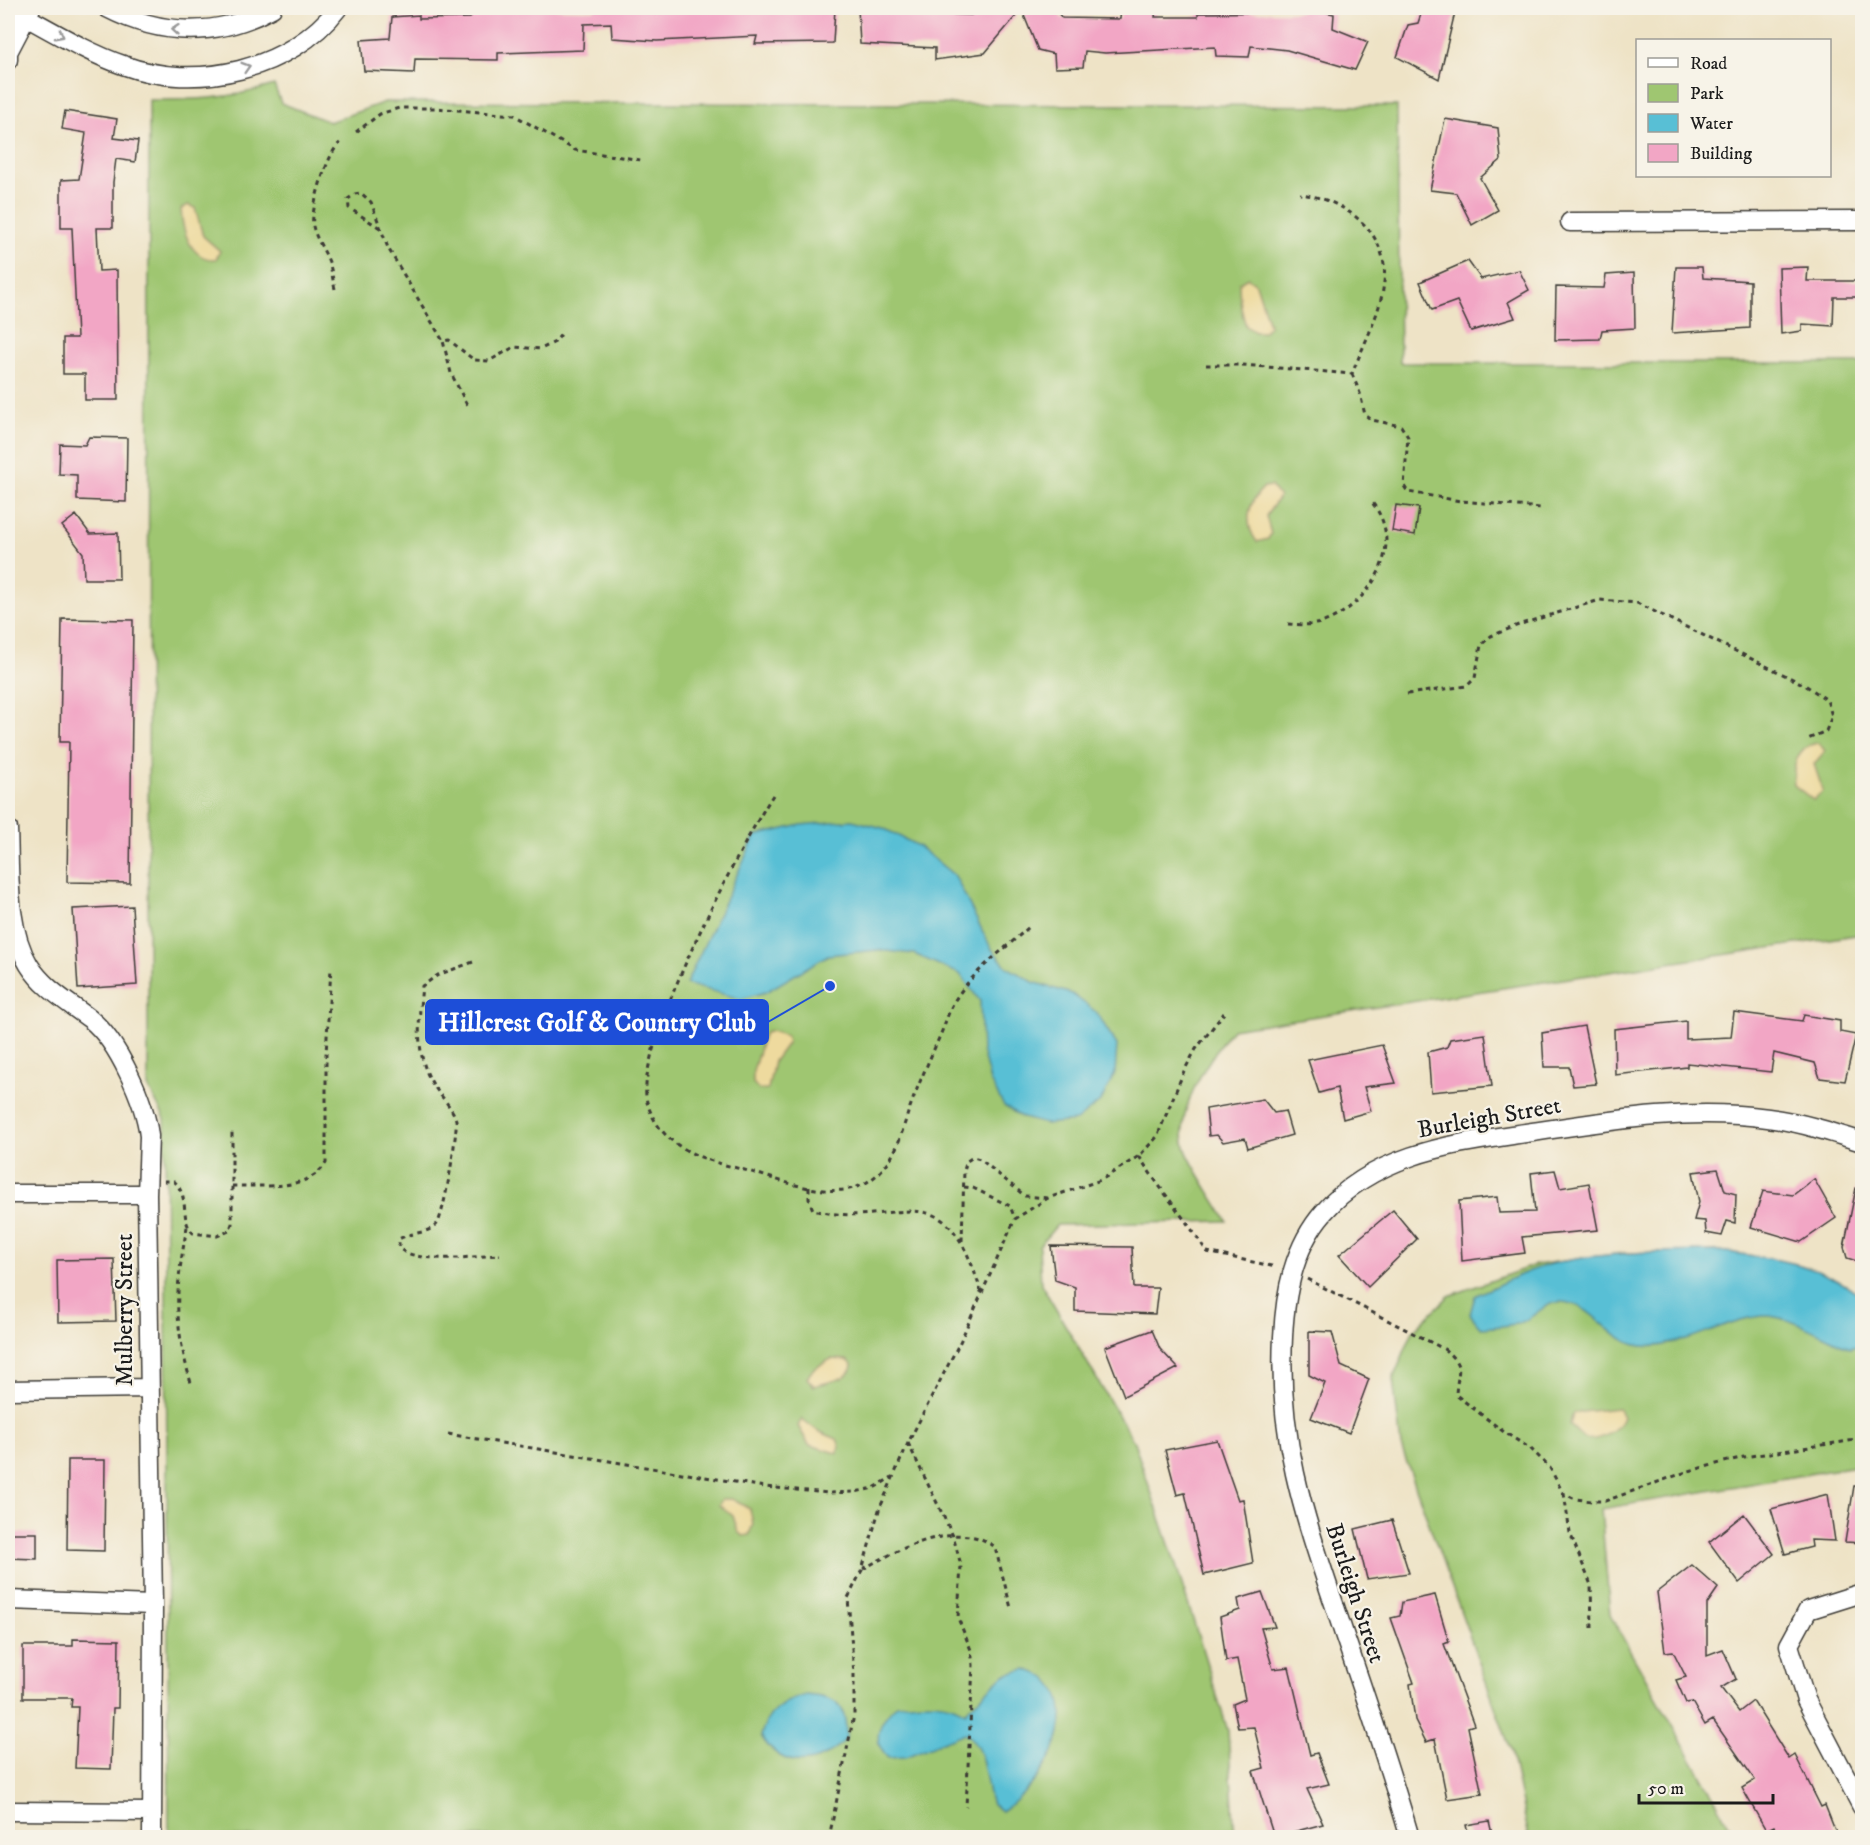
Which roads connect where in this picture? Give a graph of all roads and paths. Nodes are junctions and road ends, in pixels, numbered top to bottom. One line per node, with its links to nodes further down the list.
1 (9, 8): 5 (street)
2 (107, 8): 3 (street, one-way to 2)
3 (272, 8)
4 (338, 8): 5 (street, one-way to 4)
5 (28, 12): 6 (street)
6 (8, 60)
7 (356, 132): 9 (path)
8 (340, 143): 14 (path)
9 (641, 160)
10 (1300, 194): 18 (path)
11 (1863, 221): 12 (street)
12 (1570, 222)
13 (380, 228): 13 (path); 16 (path)
14 (335, 289)
15 (563, 332): 16 (path)
16 (443, 341): 19 (path)
17 (1206, 365): 18 (path)
18 (1352, 374): 21 (path)
19 (466, 405)
20 (1371, 500): 22 (path)
21 (1541, 508)
22 (1288, 624)
23 (1407, 694): 24 (path)
24 (1808, 739)
25 (773, 795): 36 (path)
26 (8, 830): 35 (street, Mulberry Street)
27 (1029, 927): 36 (path)
28 (473, 962): 43 (path)
29 (331, 968): 34 (path)
30 (1224, 1013): 33 (path)
31 (232, 1129): 34 (path)
32 (1863, 1142): 44 (street, Burleigh Street)
33 (1139, 1156): 39 (path); 44 (path)
34 (232, 1186): 41 (path)
35 (147, 1187): 38 (street); 41 (path); 47 (street, Mulberry Street)
36 (809, 1187): 42 (path)
37 (963, 1187): 39 (path); 40 (path); 42 (path)
38 (8, 1194)
39 (1048, 1198): 40 (path)
40 (1014, 1219): 45 (path)
41 (187, 1227): 46 (path)
42 (962, 1242): 45 (path)
43 (500, 1256)
44 (1293, 1271): 53 (path); 67 (street, Burleigh Street)
45 (981, 1293): 51 (path)
46 (191, 1383)
47 (148, 1388): 48 (street); 58 (street, Mulberry Street)
48 (8, 1390)
49 (448, 1434): 52 (path)
50 (1863, 1439): 53 (path)
51 (908, 1443): 52 (path); 54 (path)
52 (894, 1476): 55 (path)
53 (1563, 1492): 60 (path)
54 (953, 1536): 55 (path); 59 (path); 61 (path)
55 (862, 1570): 66 (path)
56 (1863, 1593): 62 (street)
57 (8, 1600): 58 (street)
58 (153, 1605): 64 (street, Mulberry Street)
59 (1011, 1608)
60 (1593, 1628)
61 (966, 1807)
62 (1863, 1807)
63 (8, 1811): 64 (street)
64 (152, 1812): 65 (street, Mulberry Street)
65 (152, 1838)
66 (829, 1838)
67 (1410, 1838)

